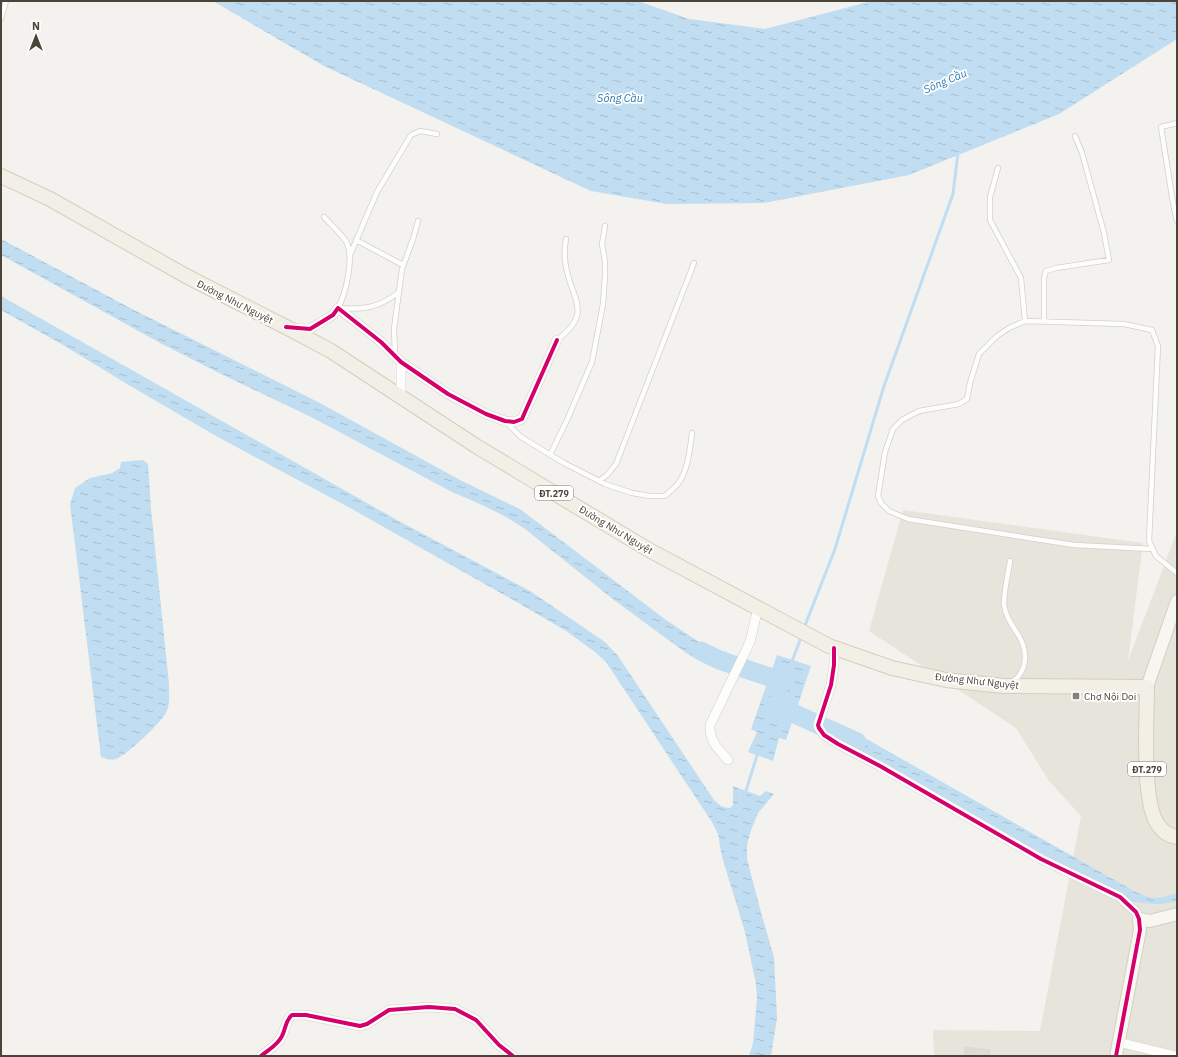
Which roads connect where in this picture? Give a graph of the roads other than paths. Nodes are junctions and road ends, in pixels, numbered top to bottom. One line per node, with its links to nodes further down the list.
1 (6, 1): 2 (lane)
2 (1, 19)
3 (1177, 123): 10 (lane)
4 (437, 134): 13 (lane)
5 (1076, 136): 20 (lane)
6 (998, 168): 19 (lane)
7 (1, 176): 21 (main road, Đường Như Nguyệt / ĐT.279)
8 (324, 217): 14 (lane)
9 (418, 221): 16 (lane)
10 (1177, 221)
11 (605, 226): 27 (lane)
12 (566, 239): 22 (lane)
13 (356, 240): 14 (lane); 16 (lane)
14 (350, 255): 18 (lane)
15 (694, 263): 28 (lane)
16 (403, 265): 17 (lane)
17 (399, 292): 18 (lane); 23 (lane)
18 (338, 308): 21 (street); 23 (street)
19 (1025, 321): 20 (lane); 29 (lane)
20 (1044, 321): 29 (lane)
21 (286, 327): 24 (main road, Đường Như Nguyệt / ĐT.279)
22 (557, 340): 25 (street)
23 (398, 359): 24 (street); 25 (street)
24 (401, 397): 33 (main road, Đường Như Nguyệt / ĐT.279)
25 (506, 421): 27 (lane)
26 (692, 432): 28 (lane)
27 (550, 455): 28 (lane)
28 (599, 481)
29 (1153, 549): 31 (lane)
30 (1010, 561): 35 (lane)
31 (1177, 573)
32 (1176, 603): 36 (street)
33 (758, 608): 34 (main road, Đường Như Nguyệt / ĐT.279); 37 (street)
34 (834, 648): 35 (main road, Đường Như Nguyệt / ĐT.279); 40 (street)
35 (1008, 686): 36 (main road, Đường Như Nguyệt / ĐT.279)
36 (1147, 687): 38 (main road, ĐT.279)
37 (728, 760)
38 (1177, 837)
39 (1177, 914): 40 (street)
40 (1139, 919): 41 (street)
41 (1118, 1042): 44 (street); 45 (street)
42 (261, 1056): 43 (street)
43 (513, 1056)
44 (1116, 1056)
45 (1176, 1056)

